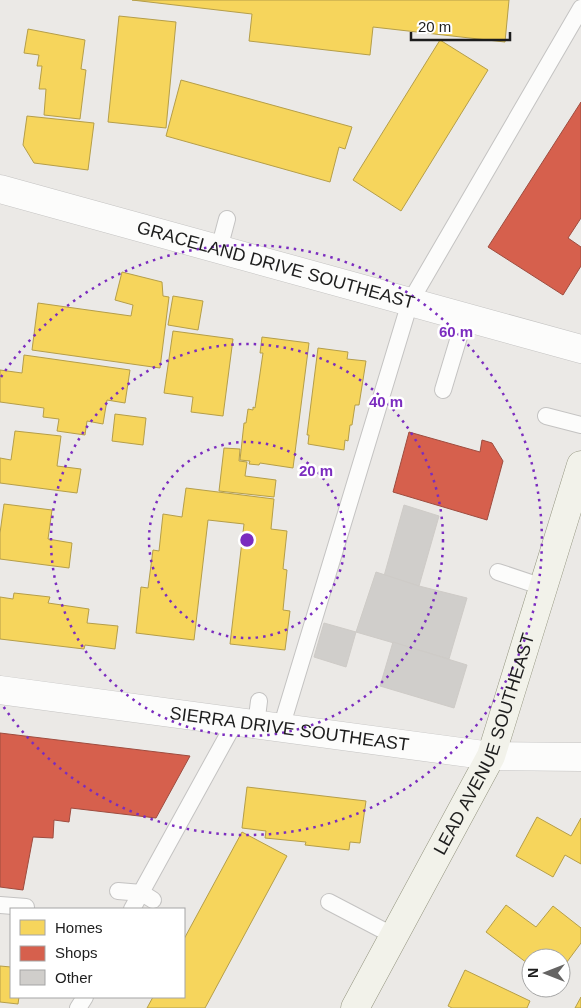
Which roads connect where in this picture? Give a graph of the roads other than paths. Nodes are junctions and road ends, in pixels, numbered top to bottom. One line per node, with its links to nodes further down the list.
1 (581, 8): 5 (lane)
2 (0, 189): 4 (street, GRACELAND DRIVE SOUTHEAST)
3 (227, 219): 4 (lane)
4 (219, 249): 5 (street, GRACELAND DRIVE SOUTHEAST)
5 (410, 302): 6 (street, GRACELAND DRIVE SOUTHEAST); 15 (lane)
6 (465, 317): 7 (street, GRACELAND DRIVE SOUTHEAST); 8 (lane)
7 (581, 349)
8 (443, 390)
9 (546, 416): 10 (lane)
10 (581, 425)
11 (581, 465): 13 (main road, LEAD AVENUE SOUTHEAST)
12 (498, 572): 13 (lane)
13 (543, 587): 16 (main road, LEAD AVENUE SOUTHEAST)
14 (0, 690): 15 (street, SIERRA DRIVE SOUTHEAST)
15 (258, 719): 16 (street, SIERRA DRIVE SOUTHEAST); 19 (lane)
16 (491, 756): 17 (street, SIERRA DRIVE SOUTHEAST); 24 (main road, LEAD AVENUE SOUTHEAST)
17 (581, 757)
18 (118, 891): 19 (lane)
19 (147, 896): 23 (lane)
20 (330, 902): 24 (lane)
21 (0, 904): 22 (lane)
22 (26, 907)
23 (133, 908)
24 (394, 936): 25 (main road, LEAD AVENUE SOUTHEAST)
25 (355, 1008)

